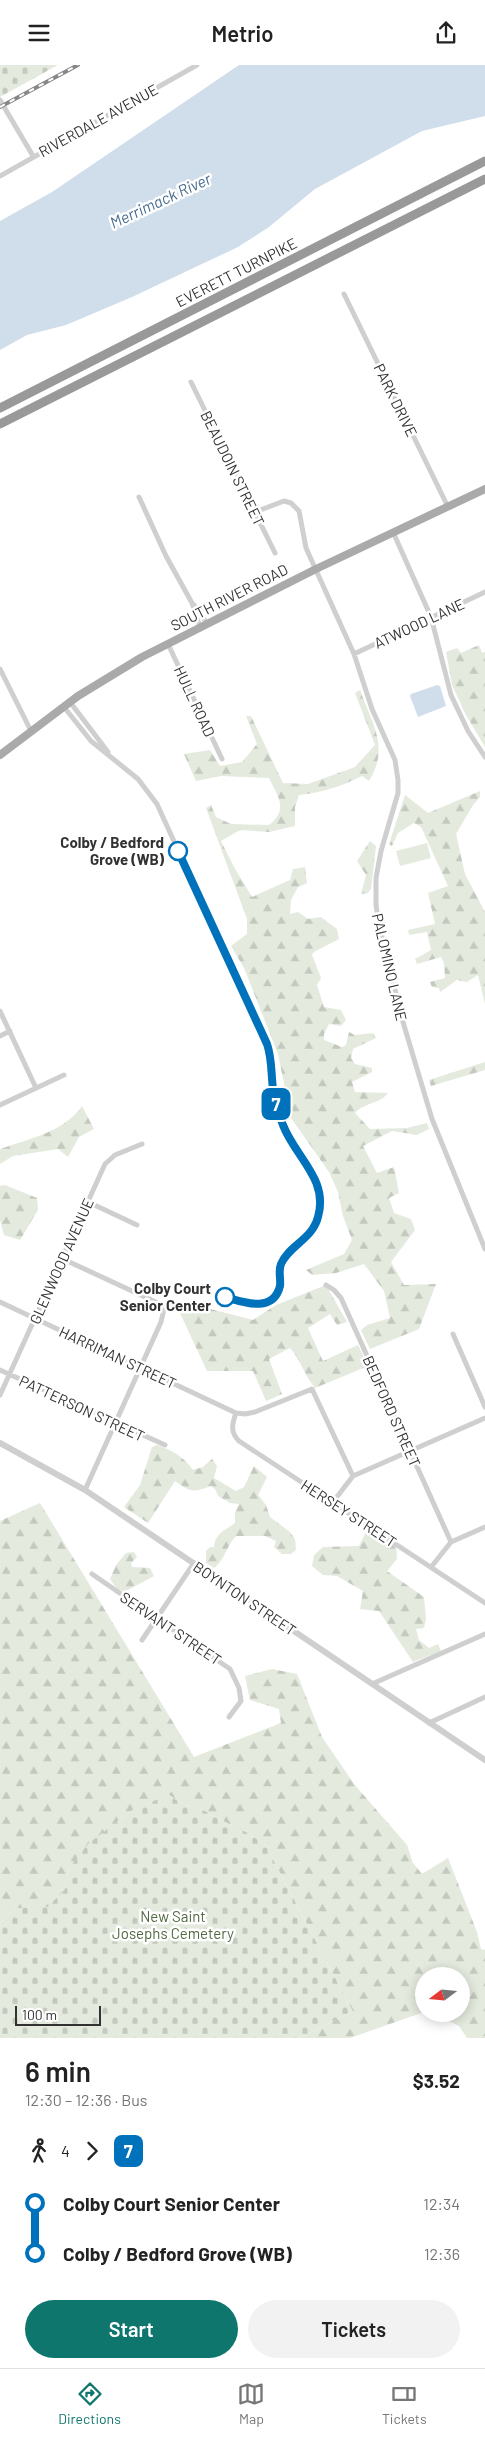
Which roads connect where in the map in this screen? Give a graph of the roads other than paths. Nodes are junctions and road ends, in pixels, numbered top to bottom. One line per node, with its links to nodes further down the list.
1 (197, 65): 3 (street, RIVERDALE AVENUE)
2 (0, 100): 3 (street)
3 (33, 156): 5 (street, RIVERDALE AVENUE)
4 (485, 161): 9 (highway, EVERETT TURNPIKE)
5 (0, 176)
6 (485, 179): 10 (highway, EVERETT TURNPIKE)
7 (344, 294): 13 (street, PARK DRIVE)
8 (191, 382): 14 (street, BEAUDOIN STREET)
9 (0, 408)
10 (0, 424)
11 (485, 489): 13 (main road, SOUTH RIVER ROAD)
12 (139, 497): 20 (street)
13 (448, 507): 15 (main road, SOUTH RIVER ROAD)
14 (255, 512): 16 (street, BEAUDOIN STREET); 17 (street, PALOMINO LANE)
15 (393, 532): 17 (main road, SOUTH RIVER ROAD); 19 (street)
16 (275, 553)
17 (316, 569): 20 (main road, SOUTH RIVER ROAD); 22 (street, PALOMINO LANE)
18 (485, 592): 19 (street, ATWOOD LANE)
19 (431, 617): 22 (street, ATWOOD LANE); 28 (street)
20 (204, 625): 21 (main road, SOUTH RIVER ROAD)
21 (168, 643): 24 (main road, SOUTH RIVER ROAD); 29 (street, HULL ROAD)
22 (354, 654): 40 (street, PALOMINO LANE)
23 (0, 669): 25 (street)
24 (67, 705): 25 (main road, SOUTH RIVER ROAD); 26 (street); 26 (street)
25 (31, 731): 27 (main road, SOUTH RIVER ROAD)
26 (110, 754): 33 (street)
27 (0, 755)
28 (485, 757)
29 (222, 759)
30 (0, 1011): 31 (street)
31 (10, 1031): 32 (street); 35 (street)
32 (0, 1036)
33 (264, 1037)
34 (64, 1075): 35 (street)
35 (36, 1088): 36 (street)
36 (0, 1105)
37 (142, 1144): 38 (street, GLENWOOD AVENUE)
38 (88, 1202): 39 (street); 41 (street, GLENWOOD AVENUE)
39 (137, 1225)
40 (485, 1249)
41 (63, 1259): 44 (street, GLENWOOD AVENUE); 46 (street)
42 (326, 1285): 56 (street, BEDFORD STREET)
43 (0, 1302): 44 (street, HARRIMAN STREET)
44 (35, 1318): 46 (street, HARRIMAN STREET); 48 (street, GLENWOOD AVENUE)
45 (453, 1335): 50 (street)
46 (141, 1367): 51 (street, HARRIMAN STREET); 53 (street)
47 (0, 1370): 48 (street, PATTERSON STREET)
48 (9, 1374): 49 (street, GLENWOOD AVENUE); 53 (street, PATTERSON STREET)
49 (0, 1395)
50 (485, 1407)
51 (236, 1413): 57 (street); 59 (street, HERSEY STREET)
52 (485, 1417): 56 (street)
53 (115, 1424): 55 (street, PATTERSON STREET); 58 (street)
54 (0, 1443): 58 (street, BOYNTON STREET)
55 (165, 1445)
56 (410, 1450): 57 (street); 61 (street, BEDFORD STREET)
57 (353, 1476): 59 (street)
58 (85, 1490): 62 (street, BOYNTON STREET)
59 (333, 1502): 63 (street, HERSEY STREET)
60 (485, 1527): 61 (street)
61 (451, 1542): 63 (street)
62 (194, 1563): 66 (street); 69 (street, BOYNTON STREET)
63 (432, 1566): 65 (street, HERSEY STREET)
64 (92, 1574): 66 (street, SERVANT STREET)
65 (485, 1603)
66 (156, 1619): 68 (street); 71 (street, SERVANT STREET)
67 (485, 1635): 69 (street)
68 (142, 1640)
69 (372, 1684): 72 (street, BOYNTON STREET)
70 (485, 1697): 72 (street)
71 (229, 1717)
72 (429, 1723): 73 (street, BOYNTON STREET)
73 (484, 1759)

